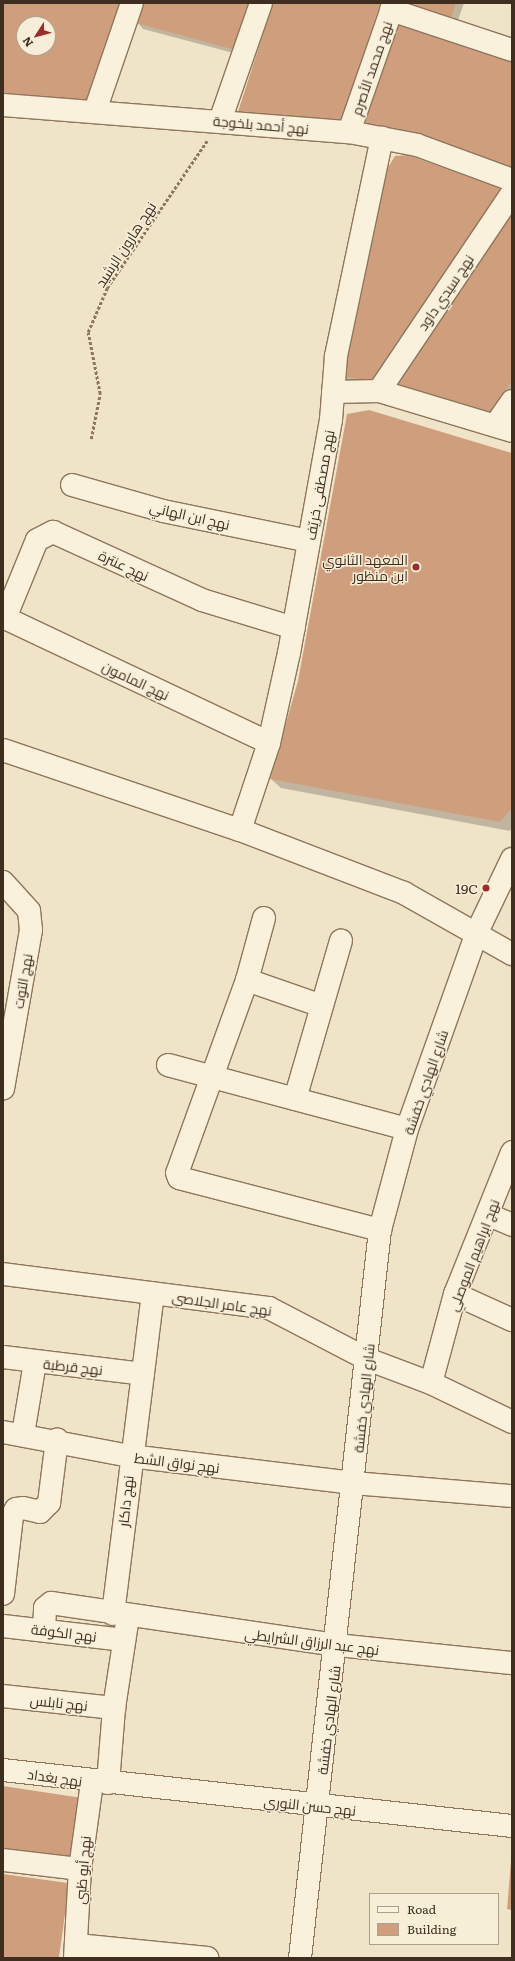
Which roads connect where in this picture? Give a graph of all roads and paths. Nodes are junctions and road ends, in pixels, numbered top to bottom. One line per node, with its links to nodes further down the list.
1 (132, 3): 6 (street)
2 (261, 3): 7 (street)
3 (392, 6): 4 (street); 8 (street, نهج محمد الأصرم)
4 (512, 50)
5 (3, 105): 6 (street, نهج أحمد بلخوجة)
6 (95, 111): 7 (street, نهج أحمد بلخوجة)
7 (220, 121): 8 (street, نهج أحمد بلخوجة); 16 (path, نهج هارون الرشيد)
8 (349, 132): 9 (street, نهج أحمد بلخوجة)
9 (382, 138): 10 (street, نهج أحمد بلخوجة); 13 (street, نهج مصطفى خريّف)
10 (512, 180)
11 (512, 193): 12 (street, نهج سيدي داود)
12 (379, 391): 13 (street); 15 (street)
13 (333, 392): 18 (street, نهج مصطفى خريّف)
14 (512, 401): 15 (street)
15 (504, 428)
16 (90, 439)
17 (72, 485): 18 (street, نهج ابن الهاني)
18 (309, 541): 20 (street, نهج مصطفى خريّف)
19 (4, 617): 20 (street, نهج عنترة); 21 (street, نهج المامون)
20 (294, 628): 21 (street, نهج مصطفى خريّف)
21 (269, 743): 23 (street, نهج مصطفى خريّف)
22 (3, 750): 23 (street)
23 (240, 830): 27 (street)
24 (512, 860): 27 (street, شارع الهادي خفشة)
25 (3, 882): 34 (street, نهج التوت)
26 (264, 918): 30 (street)
27 (477, 932): 29 (street); 36 (street, شارع الهادي خفشة)
28 (341, 941): 31 (street)
29 (512, 954)
30 (247, 980): 31 (street); 33 (street)
31 (322, 1006): 35 (street)
32 (168, 1065): 33 (street)
33 (209, 1076): 35 (street); 40 (street)
34 (3, 1089)
35 (295, 1099): 36 (street)
36 (407, 1129): 40 (street, شارع الهادي خفشة)
37 (510, 1165): 38 (street, نهج ابراهيم الموصلي)
38 (489, 1215): 39 (street); 43 (street, نهج ابراهيم الموصلي)
39 (512, 1225)
40 (380, 1230): 46 (street, شارع الهادي خفشة)
41 (3, 1274): 42 (street, نهج عامر الجلاصي)
42 (153, 1293): 46 (street, نهج عامر الجلاصي); 48 (street, نهج داكار)
43 (455, 1294): 44 (street); 49 (street, نهج ابراهيم الموصلي)
44 (512, 1320)
45 (3, 1357): 47 (street, نهج قرطبة)
46 (367, 1359): 49 (street, نهج عامر الجلاصي); 54 (street, شارع الهادي خفشة)
47 (35, 1362): 48 (street, نهج قرطبة); 51 (street)
48 (142, 1374): 53 (street, نهج داكار)
49 (431, 1383): 50 (street, نهج عامر الجلاصي)
50 (512, 1422)
51 (13, 1433): 52 (street, نهج نواق الشط)
52 (57, 1440): 53 (street, نهج نواق الشط); 56 (street)
53 (130, 1456): 54 (street, نهج نواق الشط); 57 (street, نهج داكار)
54 (353, 1483): 55 (street, نهج نواق الشط); 61 (street, شارع الهادي خفشة)
55 (512, 1496)
56 (3, 1594)
57 (120, 1616): 59 (street, نهج عبد الرزاق الشرايطي); 60 (street, نهج أبو ظبي); 61 (street, نهج عبد الرزاق الشرايطي)
58 (3, 1626): 59 (street, نهج الكوفة)
59 (44, 1629): 60 (street, نهج الكوفة)
60 (124, 1640): 64 (street, نهج أبو ظبي)
61 (337, 1645): 62 (street, نهج عبد الرزاق الشرايطي); 67 (street, شارع الهادي خفشة)
62 (512, 1662)
63 (3, 1696): 64 (street, نهج نابلس)
64 (114, 1708): 66 (street, نهج أبو ظبي)
65 (3, 1770): 66 (street, نهج بغداد)
66 (100, 1782): 67 (street, نهج حسن النوري); 70 (street, نهج أبو ظبي)
67 (318, 1806): 68 (street, نهج حسن النوري); 73 (street, شارع الهادي خفشة)
68 (512, 1826)
69 (3, 1860): 70 (street)
70 (80, 1870): 71 (street, نهج أبو ظبي)
71 (76, 1952): 72 (street)
72 (208, 1958)
73 (300, 1958)

